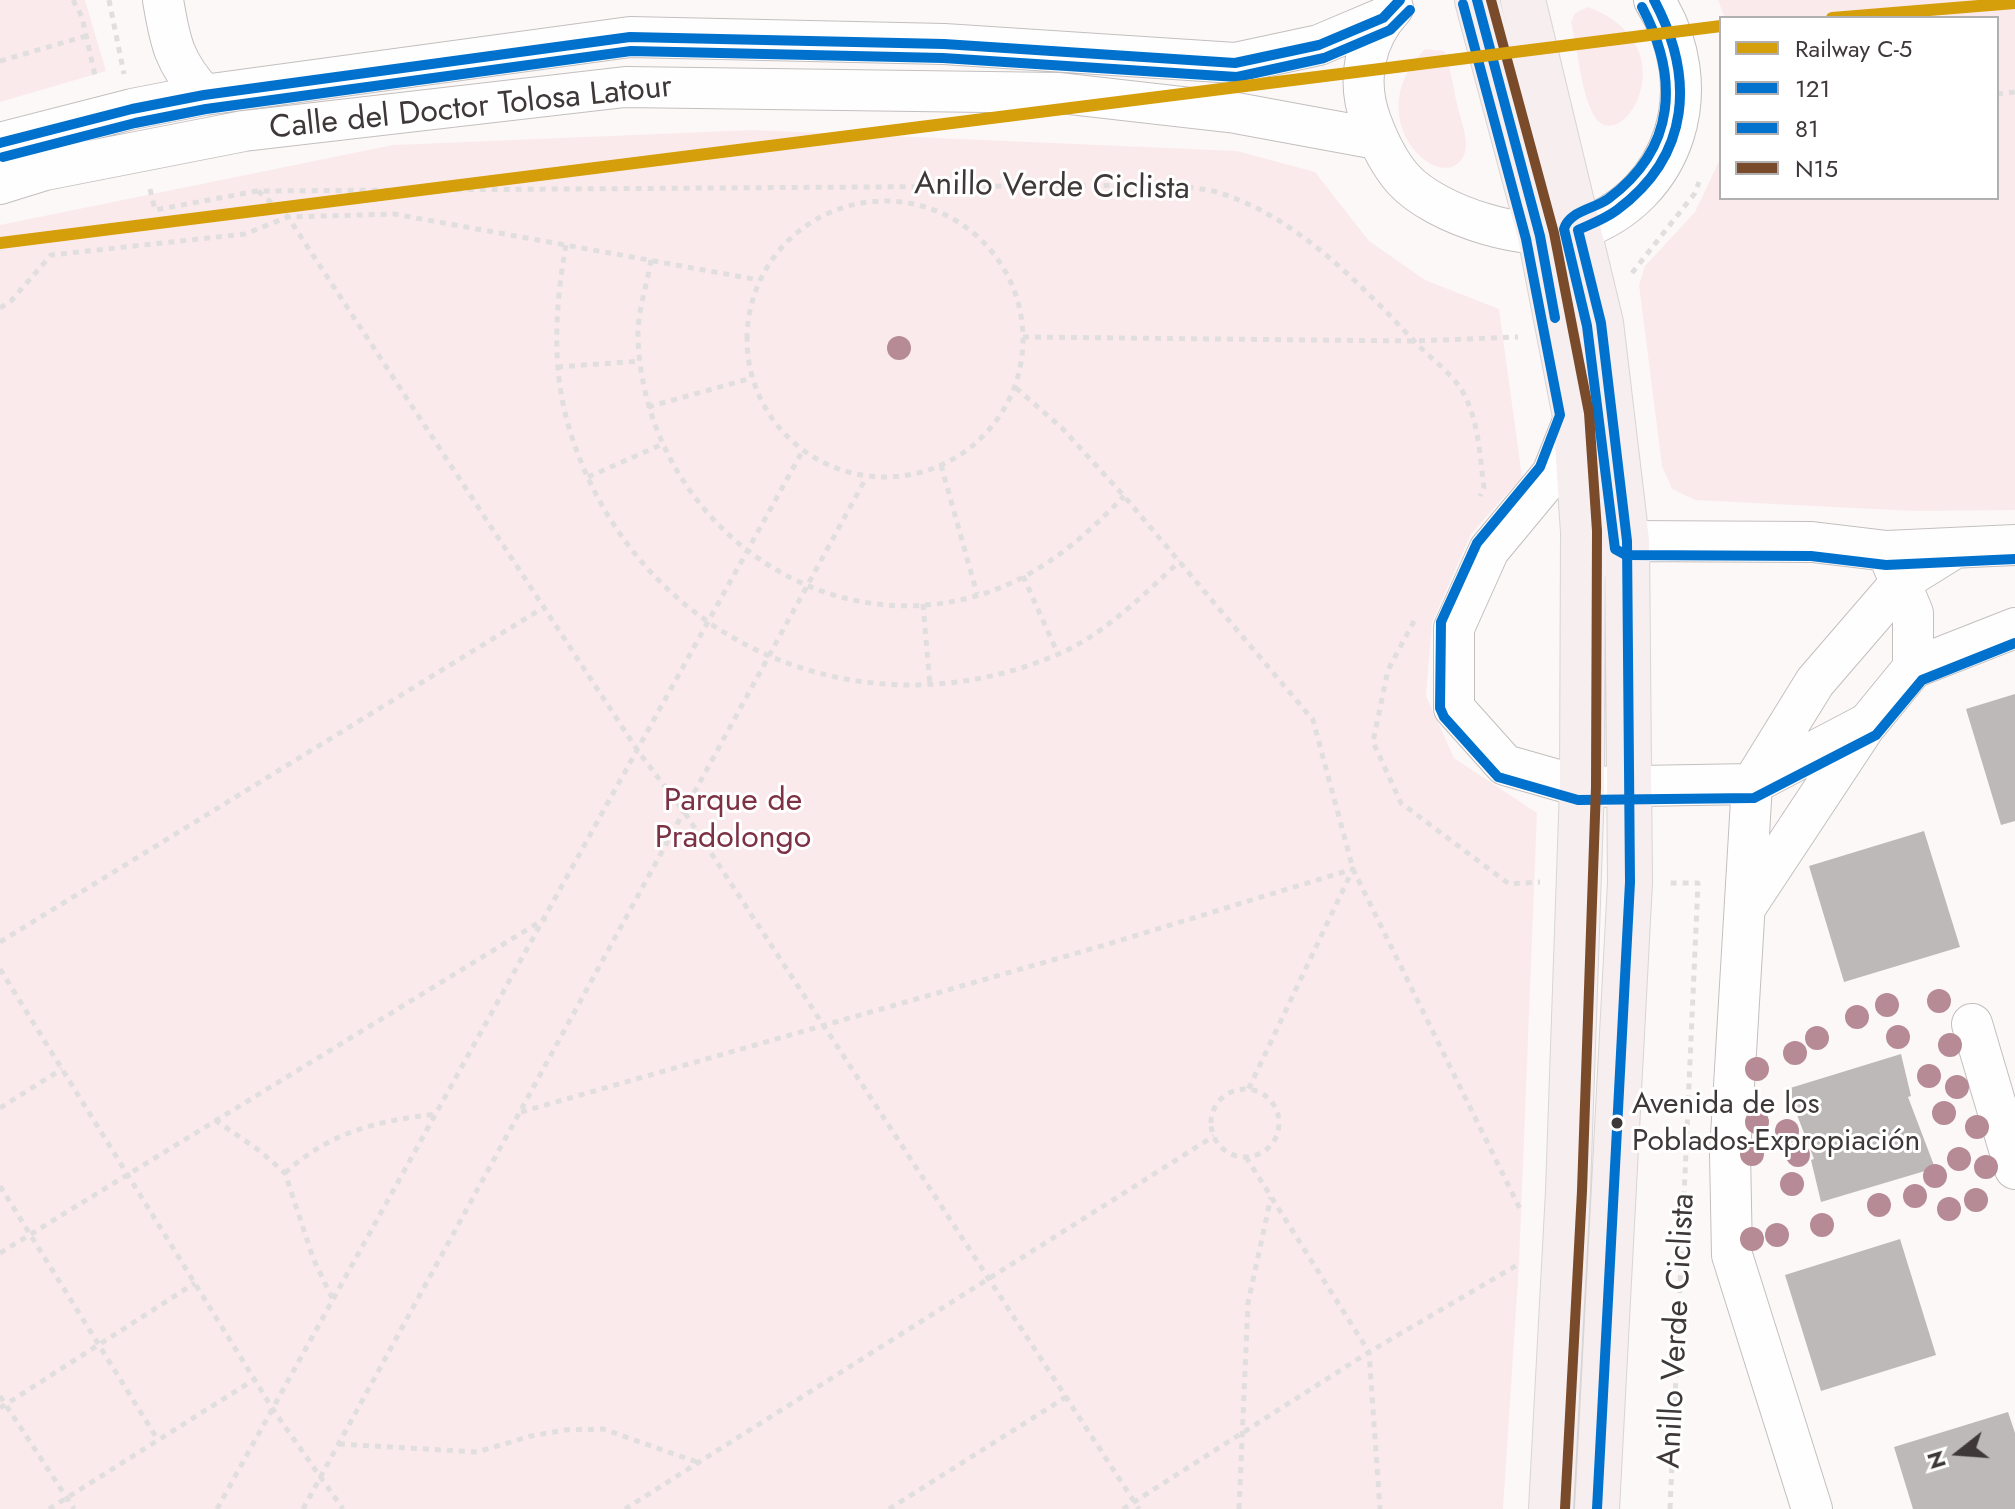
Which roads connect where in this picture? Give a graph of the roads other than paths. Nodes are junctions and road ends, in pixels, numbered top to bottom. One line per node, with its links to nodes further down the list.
1 (163, 0): 6 (street)
2 (1477, 0): 10 (main road)
3 (1523, 0): 10 (main road)
4 (1654, 0): 10 (street)
5 (1392, 9): 6 (street, Calle del Doctor Tolosa Latour); 7 (street)
6 (204, 95): 8 (street, Calle del Doctor Tolosa Latour)
7 (1377, 139): 9 (street, Calle del Doctor Tolosa Latour); 10 (street)
8 (0, 143)
9 (0, 184)
10 (1559, 233): 11 (main road); 12 (main road)
11 (1575, 416): 15 (main road); 21 (street)
12 (1627, 541): 14 (street); 15 (street); 20 (main road)
13 (2015, 545): 14 (street)
14 (1894, 566): 17 (street); 19 (street)
15 (1583, 568): 21 (main road)
16 (2015, 628): 17 (street)
17 (1913, 668): 18 (street)
18 (1868, 723): 19 (street); 22 (street)
19 (1752, 784): 20 (street); 22 (street)
20 (1630, 786): 21 (street); 26 (main road)
21 (1582, 787): 25 (main road)
22 (1747, 905): 27 (street)
23 (1972, 1024): 24 (street)
24 (2015, 1169)
25 (1551, 1509)
26 (1597, 1509)
27 (1812, 1509)

